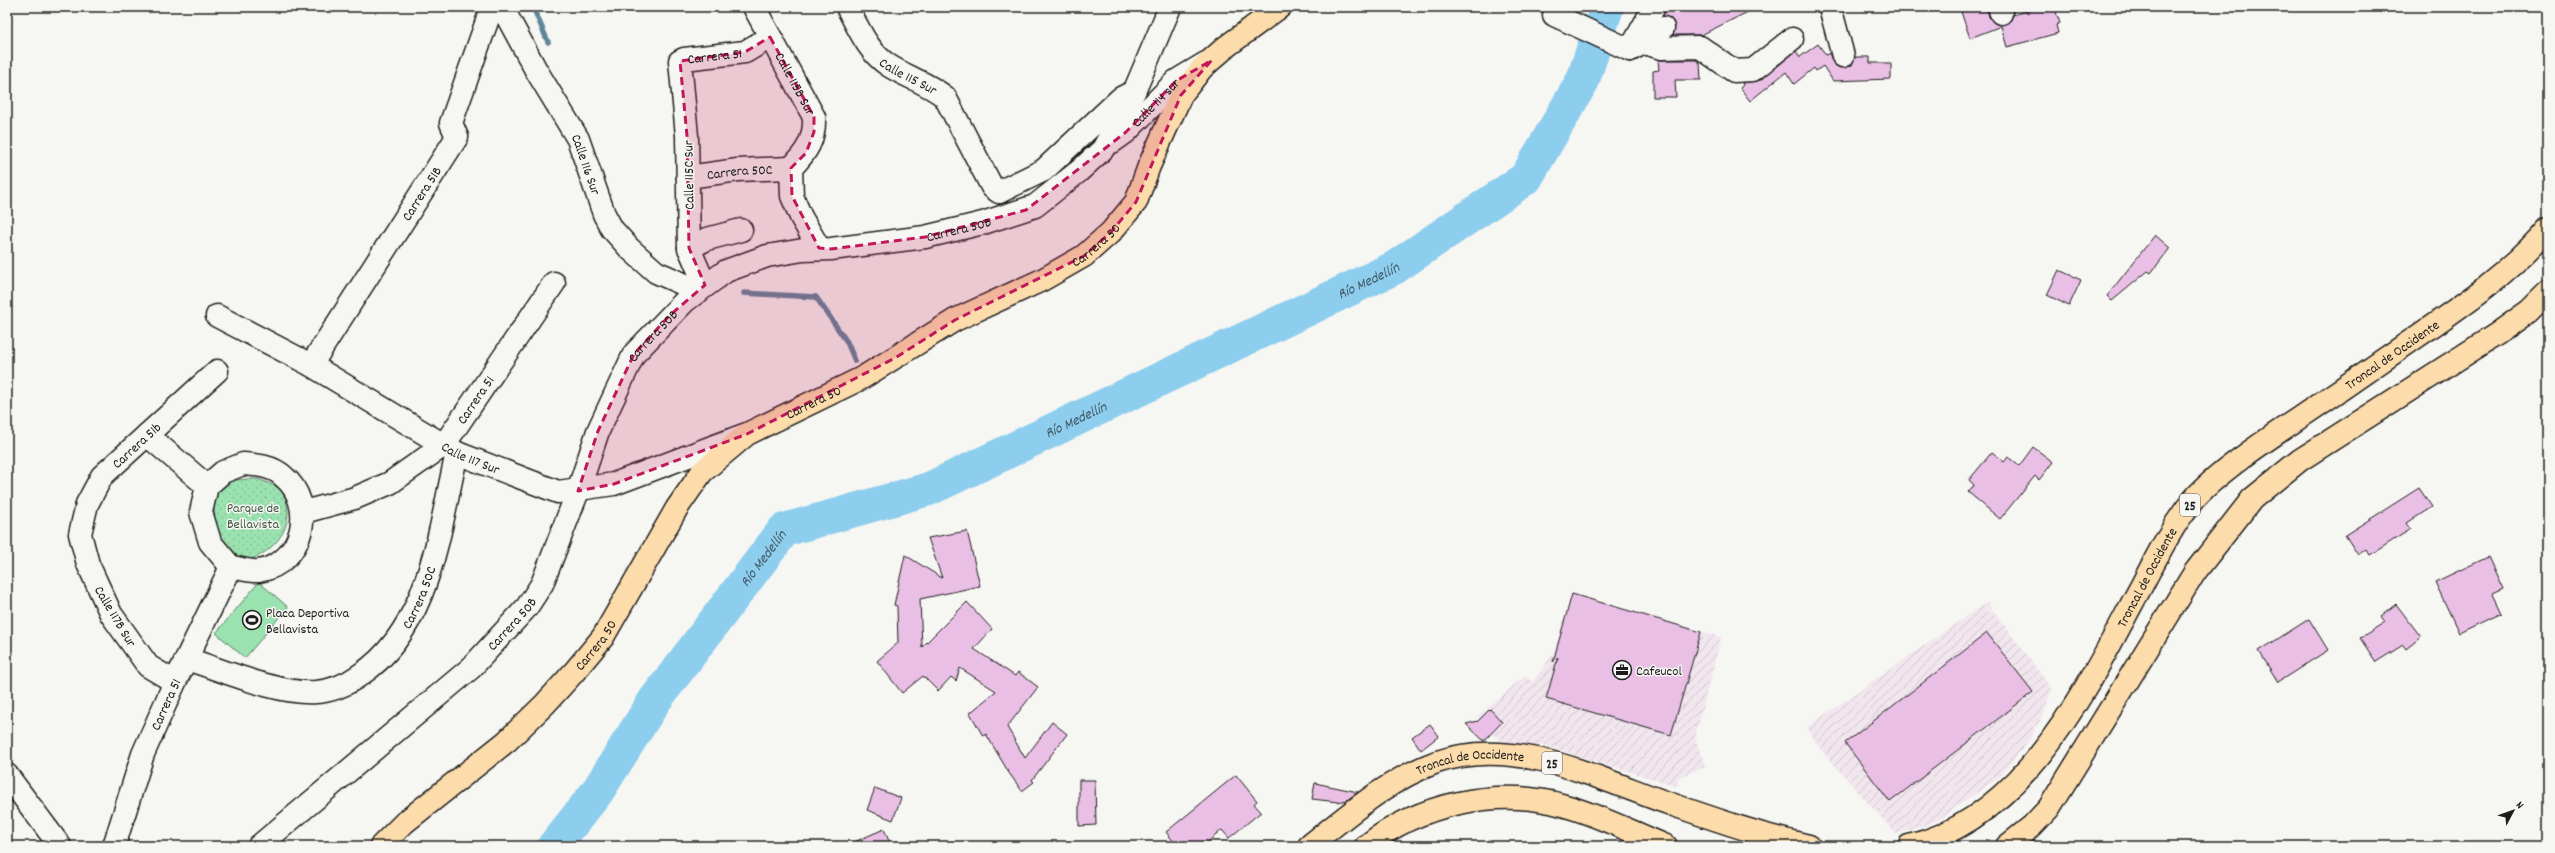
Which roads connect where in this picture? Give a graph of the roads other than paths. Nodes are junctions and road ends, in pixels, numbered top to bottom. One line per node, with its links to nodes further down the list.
1 (492, 7): 29 (street, Carrera 51B)
2 (502, 7): 26 (street, Calle 116 Sur)
3 (754, 7): 11 (street, Calle 115B Sur)
4 (847, 7): 17 (street, Calle 115 Sur)
5 (1170, 7): 17 (street, Carrera 50B)
6 (1280, 7): 15 (main road, Carrera 50)
7 (1654, 7): 13 (street)
8 (1830, 7): 14 (street)
9 (1553, 11): 13 (street)
10 (1663, 28): 13 (street)
11 (770, 37): 16 (street, Carrera 51); 19 (street, Calle 115B Sur)
12 (1792, 40): 13 (street)
13 (1637, 47)
14 (1843, 56)
15 (1212, 60): 18 (street, Calle 114 sur); 31 (main road, Carrera 50)
16 (680, 61): 20 (street, Calle 115C Sur)
17 (1134, 92): 18 (street, Carrera 50B)
18 (1103, 149): 24 (street, Carrera 50B)
19 (792, 168): 20 (street, Carrera 50C); 24 (street)
20 (688, 177): 23 (street, Calle 115C Sur)
21 (2548, 228): 50 (main road, Troncal de Occidente / 25)
22 (741, 230): 23 (street)
23 (689, 248): 26 (street, Calle 115C Sur)
24 (819, 248): 26 (street, Carrera 50B)
25 (554, 283): 33 (street, Carrera 51)
26 (702, 288): 35 (street, Carrera 50B)
27 (2548, 292): 51 (main road)
28 (216, 316): 29 (street, Calle 117 Sur)
29 (311, 366): 33 (street, Calle 117 Sur)
30 (217, 371): 32 (street, Carrera 51b)
31 (747, 434): 35 (street, Calle 117 Sur); 45 (main road, Carrera 50)
32 (147, 435): 34 (street); 37 (street, Carrera 51b)
33 (451, 449): 35 (street, Calle 117 Sur); 36 (street, Carrera 51); 39 (street, Carrera 50C)
34 (207, 486): 36 (street); 38 (street)
35 (578, 490): 44 (street, Carrera 50B)
36 (304, 512): 38 (street)
37 (80, 534): 40 (street, Calle 117B Sur)
38 (231, 567): 39 (street, Carrera 51)
39 (187, 659): 40 (street, Carrera 51)
40 (175, 682): 43 (street, Carrera 51)
41 (7, 775): 42 (street)
42 (60, 846)
43 (114, 846)
44 (259, 846)
45 (380, 846)
46 (1309, 846): 49 (main road, Troncal de Occidente / 25)
47 (1366, 846): 48 (main road)
48 (1666, 846)
49 (1809, 846)
50 (1909, 846)
51 (2007, 846)

